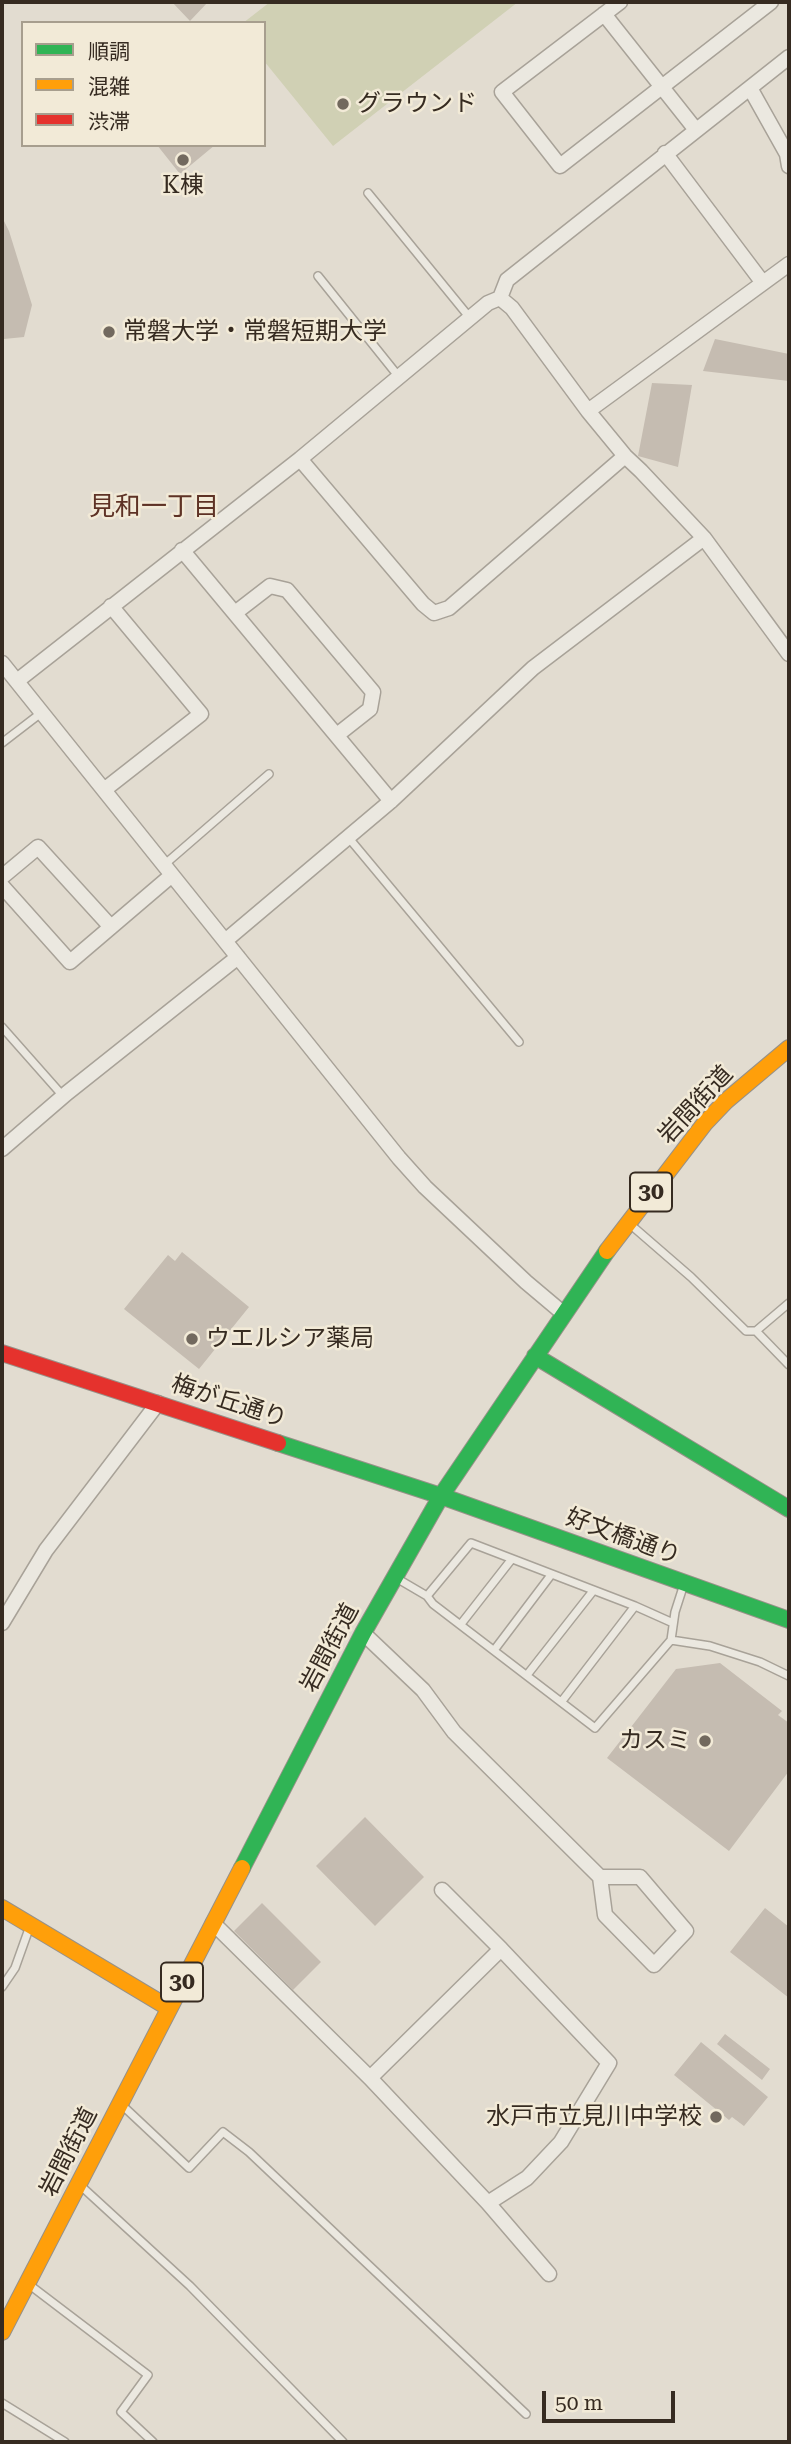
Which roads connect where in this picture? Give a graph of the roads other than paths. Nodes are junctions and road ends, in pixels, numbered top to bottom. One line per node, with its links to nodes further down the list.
1 (620, 2): 3 (street)
2 (771, 2): 5 (street)
3 (604, 14): 5 (street); 5 (street)
4 (789, 57): 6 (street)
5 (663, 87): 7 (street)
6 (750, 88): 7 (street); 9 (street)
7 (696, 130): 8 (street)
8 (665, 153): 13 (street); 14 (street)
9 (789, 166)
10 (368, 193): 15 (lane)
11 (789, 264): 13 (street)
12 (318, 276): 16 (lane)
13 (763, 284): 17 (street)
14 (500, 298): 15 (street); 17 (street)
15 (470, 318): 16 (street)
16 (399, 377): 19 (street)
17 (588, 411): 18 (street)
18 (625, 456): 19 (street); 20 (street)
19 (300, 459): 21 (street)
20 (704, 538): 24 (street); 32 (street)
21 (183, 550): 22 (street); 23 (street)
22 (111, 606): 26 (street); 31 (street)
23 (235, 614): 28 (street); 28 (street)
24 (789, 654)
25 (2, 663): 26 (street)
26 (17, 681): 27 (street)
27 (42, 712): 29 (lane); 31 (street)
28 (337, 735): 32 (street)
29 (2, 743)
30 (269, 774): 34 (lane)
31 (104, 790): 34 (street)
32 (391, 801): 33 (street)
33 (348, 837): 38 (street); 41 (lane)
34 (168, 870): 37 (street); 38 (street)
35 (2, 877): 37 (street)
36 (2, 886): 37 (street)
37 (111, 927)
38 (225, 941): 39 (street)
39 (238, 957): 43 (street); 47 (street)
40 (2, 1027): 43 (lane)
41 (519, 1042)
42 (785, 1055): 45 (main road, 岩間街道 / 30)
43 (63, 1096): 44 (street)
44 (2, 1149)
45 (627, 1222): 47 (main road, 岩間街道 / 30); 48 (lane)
46 (789, 1303): 48 (lane)
47 (564, 1314): 50 (main road, 岩間街道 / 30)
48 (755, 1331): 51 (lane)
49 (2, 1353): 52 (main road, 梅が丘通り)
50 (535, 1356): 53 (main road, 岩間街道 / 30); 54 (main road)
51 (789, 1365)
52 (158, 1403): 53 (main road, 梅が丘通り); 63 (street)
53 (441, 1496): 57 (main road, 岩間街道 / 30); 58 (main road, 好文橋通り)
54 (789, 1509)
55 (512, 1560): 56 (lane); 60 (lane); 65 (lane)
56 (551, 1575): 59 (lane); 68 (lane)
57 (394, 1577): 60 (lane); 66 (main road, 岩間街道 / 30)
58 (684, 1583): 62 (main road, 好文橋通り); 64 (lane)
59 (593, 1591): 61 (lane); 69 (lane)
60 (427, 1596): 65 (lane)
61 (635, 1606): 64 (lane); 71 (lane)
62 (789, 1620)
63 (2, 1623)
64 (673, 1623): 67 (lane)
65 (461, 1624): 68 (lane)
66 (363, 1633): 72 (street); 75 (main road, 岩間街道 / 30)
67 (671, 1640): 70 (lane); 71 (lane)
68 (495, 1650): 69 (lane)
69 (527, 1675): 71 (lane)
70 (789, 1676)
71 (562, 1701)
72 (600, 1877): 72 (street)
73 (442, 1890): 77 (street)
74 (2, 1908): 76 (main road)
75 (213, 1923): 79 (main road, 岩間街道 / 30); 80 (street)
76 (30, 1925): 78 (lane); 79 (main road)
77 (501, 1949): 80 (street); 83 (street)
78 (2, 1987)
79 (169, 2008): 81 (main road, 岩間街道 / 30)
80 (370, 2078): 83 (street)
81 (120, 2103): 82 (main road, 岩間街道 / 30); 88 (lane)
82 (78, 2184): 85 (main road, 岩間街道 / 30); 91 (lane)
83 (488, 2203): 84 (street)
84 (550, 2274)
85 (27, 2284): 86 (main road, 岩間街道 / 30); 90 (lane)
86 (2, 2332)
87 (2, 2403): 89 (lane)
88 (526, 2414)
89 (65, 2442)
90 (153, 2442)
91 (343, 2442)

